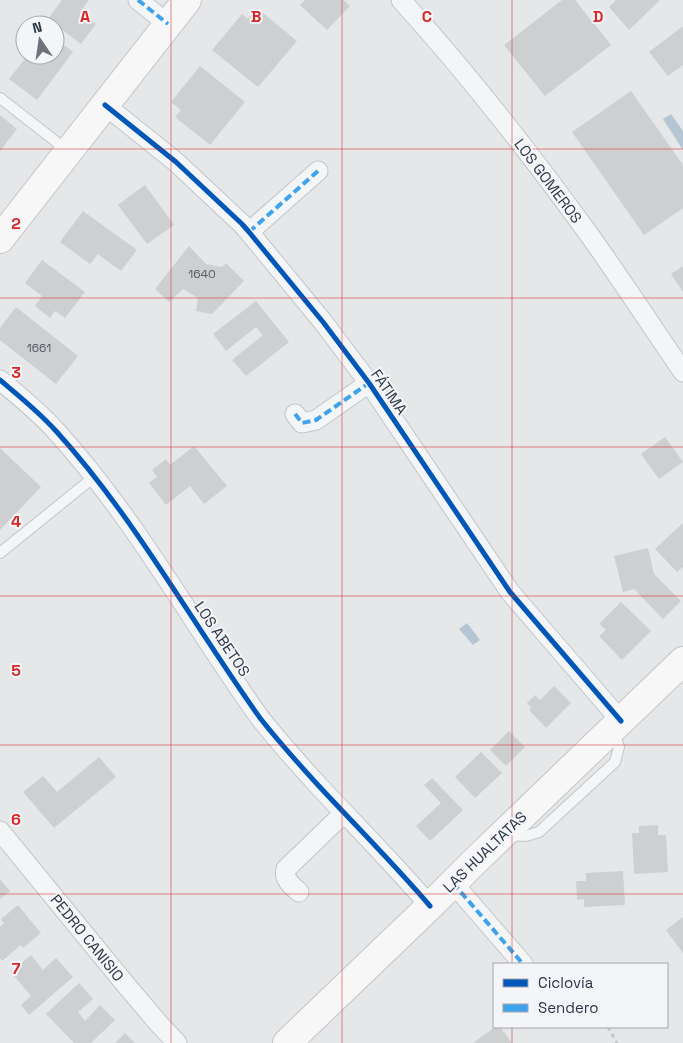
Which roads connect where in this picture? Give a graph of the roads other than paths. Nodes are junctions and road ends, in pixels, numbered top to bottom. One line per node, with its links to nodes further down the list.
1 (138, 0): 4 (street)
2 (187, 0): 4 (street)
3 (401, 0): 11 (street, LOS GOMEROS)
4 (168, 24): 6 (street)
5 (0, 98): 7 (lane)
6 (105, 105): 7 (street); 9 (street, FÁTIMA)
7 (68, 152): 10 (street)
8 (318, 171): 9 (street)
9 (249, 232): 13 (street, FÁTIMA)
10 (0, 238)
11 (683, 372)
12 (0, 380): 15 (street, LOS ABETOS)
13 (369, 383): 14 (street); 18 (street, FÁTIMA)
14 (295, 414)
15 (94, 477): 16 (lane); 19 (street, LOS ABETOS)
16 (0, 553)
17 (683, 661): 18 (street, LAS HUALTATAS)
18 (617, 725): 21 (street, LAS HUALTATAS)
19 (344, 813): 22 (street); 23 (street, LOS ABETOS)
20 (0, 831): 25 (street, PEDRO CANISIO)
21 (453, 883): 23 (street, LAS HUALTATAS); 24 (street)
22 (299, 892)
23 (430, 906): 26 (street, LAS HUALTATAS)
24 (522, 963)
25 (177, 1043)
26 (286, 1043)

